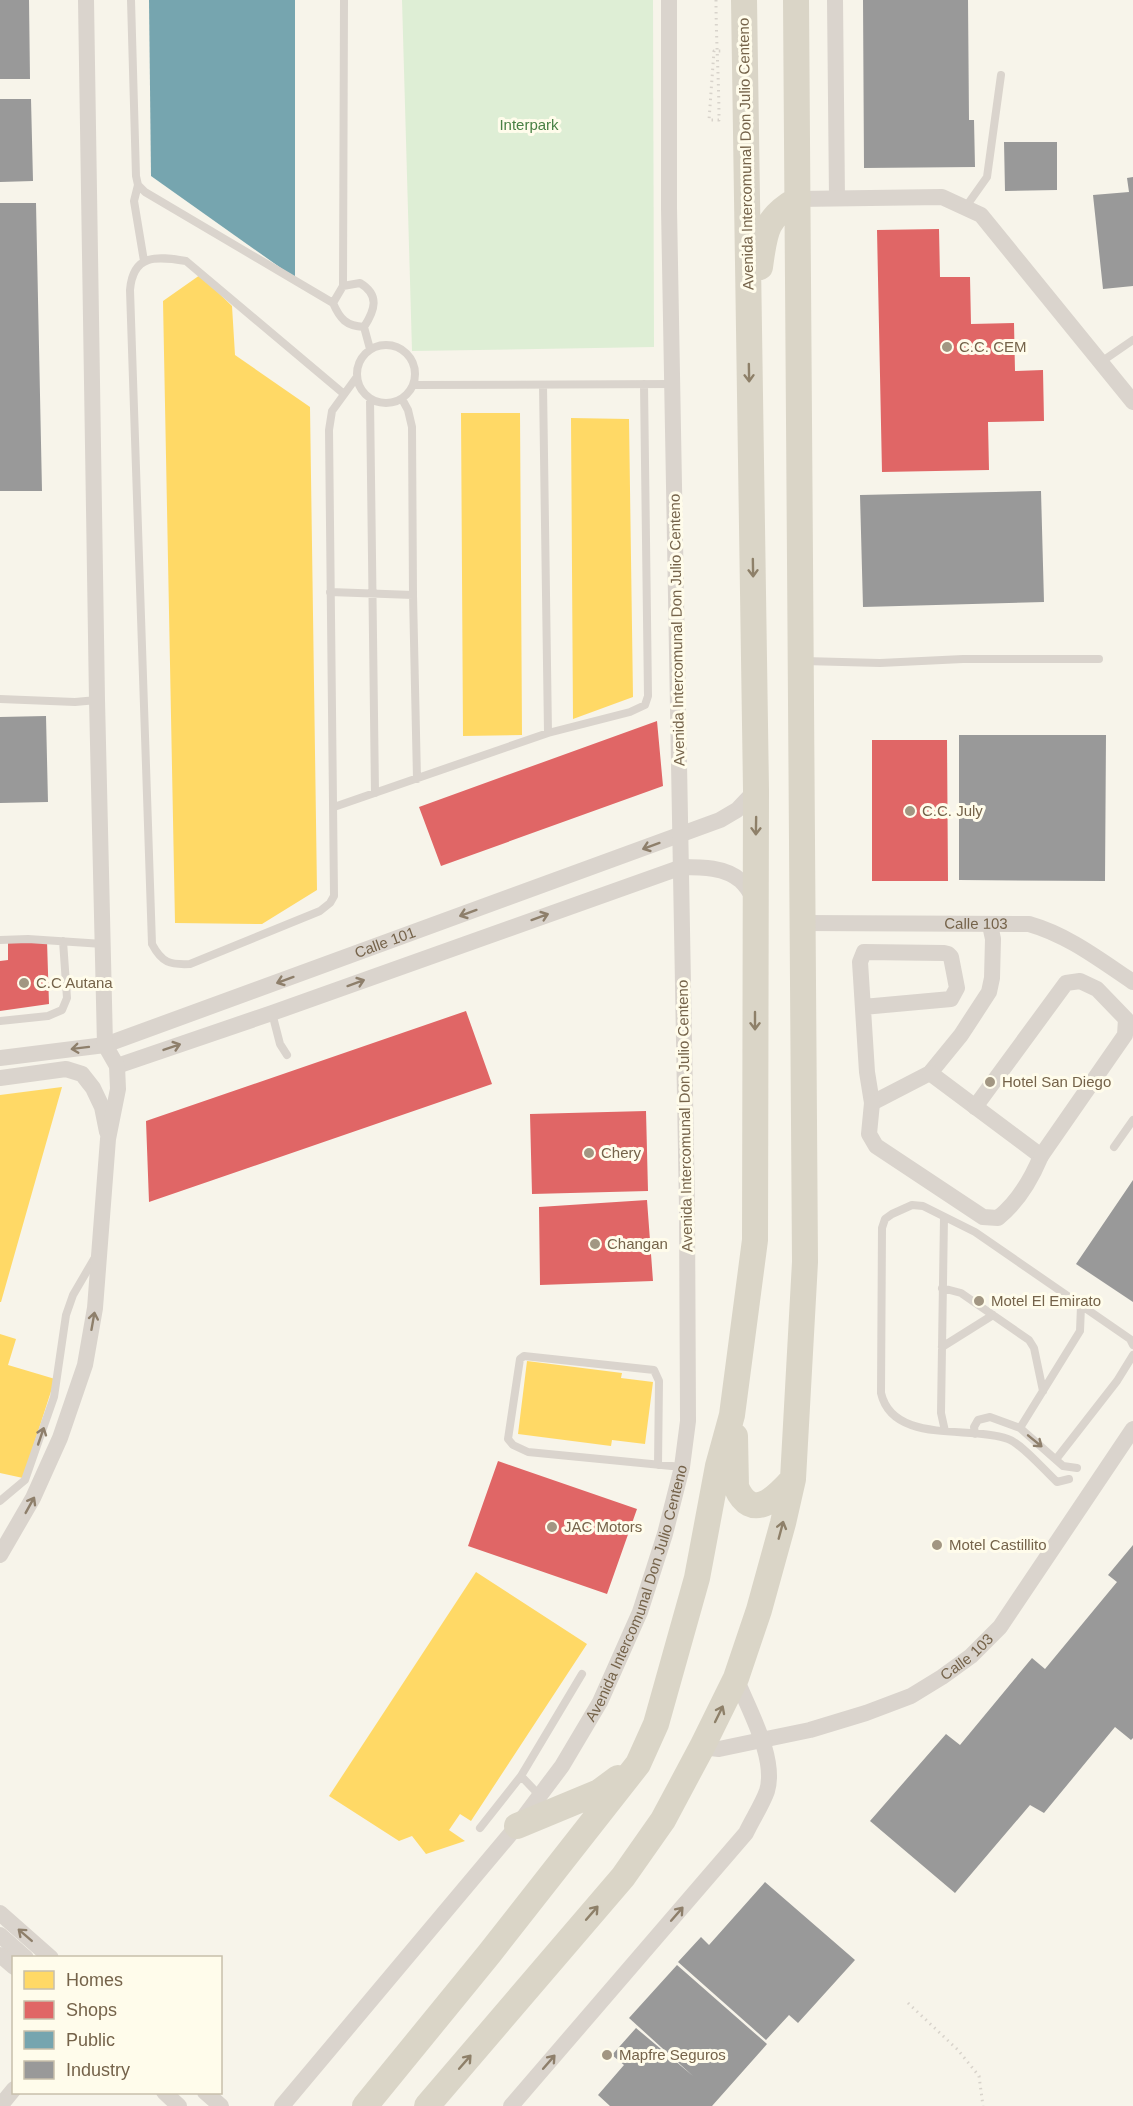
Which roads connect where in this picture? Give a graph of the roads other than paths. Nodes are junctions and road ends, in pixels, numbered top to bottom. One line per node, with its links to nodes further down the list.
1 (86, 0): 36 (street)
2 (131, 0): 9 (lane)
3 (344, 0): 14 (lane)
4 (669, 0): 23 (street, Avenida Intercomunal Don Julio Centeno)
5 (744, 0): 18 (main road, Avenida Intercomunal Don Julio Centeno)
6 (796, 0): 11 (main road)
7 (835, 0): 10 (street)
8 (1001, 75): 12 (lane)
9 (138, 185): 13 (lane); 15 (lane)
10 (837, 198): 11 (street); 12 (street)
11 (798, 199): 18 (main road); 34 (main road)
12 (965, 208): 20 (street)
13 (144, 261): 26 (lane); 41 (lane)
14 (343, 286): 15 (lane); 16 (lane)
15 (333, 303): 16 (lane)
16 (364, 327): 19 (lane)
17 (1133, 340): 20 (lane)
18 (749, 341): 39 (main road, Avenida Intercomunal Don Julio Centeno, one-way to 39)
19 (370, 349): 21 (lane); 24 (lane)
20 (1101, 362): 29 (street)
21 (356, 378): 26 (lane); 27 (lane)
22 (644, 384): 23 (lane); 25 (lane); 37 (lane)
23 (672, 384): 42 (street, Avenida Intercomunal Don Julio Centeno)
24 (413, 385): 25 (lane); 28 (lane)
25 (543, 385): 37 (lane)
26 (344, 394): 30 (lane)
27 (370, 399): 28 (lane); 31 (lane)
28 (402, 399): 32 (lane)
29 (1133, 402)
30 (330, 592): 31 (lane); 41 (lane)
31 (372, 593): 32 (lane); 40 (lane)
32 (413, 595): 38 (lane)
33 (1099, 659): 34 (lane)
34 (800, 661): 45 (main road)
35 (0, 699): 36 (lane)
36 (97, 700): 49 (street)
37 (548, 734): 38 (lane)
38 (417, 779): 40 (lane)
39 (756, 790): 42 (street, Calle 101); 44 (main road, Avenida Intercomunal Don Julio Centeno, one-way to 44)
40 (375, 793): 41 (lane)
41 (334, 807)
42 (681, 835): 43 (street, Avenida Intercomunal Don Julio Centeno); 54 (street, Calle 101, one-way to 54)
43 (682, 867): 44 (street, Calle 101); 52 (street, Calle 101, one-way to 43); 82 (street, Avenida Intercomunal Don Julio Centeno)
44 (754, 901): 75 (main road, Avenida Intercomunal Don Julio Centeno, one-way to 75)
45 (802, 923): 46 (street, Calle 103); 84 (main road)
46 (990, 925): 50 (street, Calle 103); 58 (street)
47 (0, 940): 48 (lane)
48 (63, 941): 49 (lane); 53 (lane)
49 (103, 944): 54 (street)
50 (1133, 982)
51 (863, 1007): 51 (street); 60 (street)
52 (272, 1013): 55 (lane); 57 (street, Calle 101, one-way to 52)
53 (0, 1022)
54 (105, 1045): 56 (street, Calle 101, one-way to 56); 57 (street)
55 (287, 1055)
56 (0, 1058)
57 (117, 1066): 63 (street)
58 (930, 1073): 60 (street); 61 (street)
59 (0, 1078): 63 (street)
60 (872, 1103): 65 (street)
61 (975, 1107): 65 (street); 65 (street)
62 (1133, 1120): 64 (lane)
63 (108, 1139): 67 (street)
64 (1114, 1147)
65 (1041, 1156)
66 (944, 1217): 68 (lane); 69 (lane); 78 (lane)
67 (100, 1251): 86 (lane, one-way to 67); 87 (street, one-way to 67)
68 (942, 1288): 70 (lane); 72 (lane)
69 (1081, 1306): 71 (lane); 74 (lane)
70 (993, 1315): 72 (lane); 74 (lane)
71 (1133, 1345)
72 (942, 1347): 78 (lane)
73 (1133, 1355): 80 (lane)
74 (1043, 1391): 76 (lane)
75 (732, 1415): 84 (main road); 92 (main road, Avenida Intercomunal Don Julio Centeno)
76 (1020, 1428): 79 (lane); 80 (lane, one-way to 80)
77 (1133, 1429): 90 (street, Calle 103)
78 (945, 1431): 79 (lane)
79 (975, 1434): 85 (lane)
80 (1057, 1458): 83 (lane)
81 (658, 1465): 81 (lane); 82 (lane)
82 (682, 1467): 94 (street, Avenida Intercomunal Don Julio Centeno)
83 (1077, 1468)
84 (793, 1479): 89 (main road, one-way to 84)
85 (1069, 1479)
86 (0, 1501)
87 (0, 1555)
88 (582, 1674): 93 (lane)
89 (736, 1678): 90 (street); 91 (main road, one-way to 89)
90 (762, 1740): 91 (street, Calle 103); 112 (street, one-way to 90)
91 (702, 1748): 111 (main road, one-way to 91)
92 (638, 1764): 94 (main road); 110 (main road, Avenida Intercomunal Don Julio Centeno)
93 (520, 1776): 94 (lane); 96 (lane)
94 (550, 1802): 95 (main road)
95 (517, 1826): 109 (street)
96 (480, 1828)
97 (0, 1913): 101 (street, one-way to 97)
98 (0, 1935): 100 (street)
99 (0, 1955): 102 (street)
100 (24, 1956)
101 (49, 1956)
102 (12, 1965)
103 (12, 2092): 106 (street)
104 (166, 2094): 107 (street)
105 (207, 2094): 108 (street)
106 (0, 2106)
107 (179, 2106)
108 (221, 2106)
109 (282, 2106)
110 (365, 2106)
111 (427, 2106)
112 (511, 2106)

